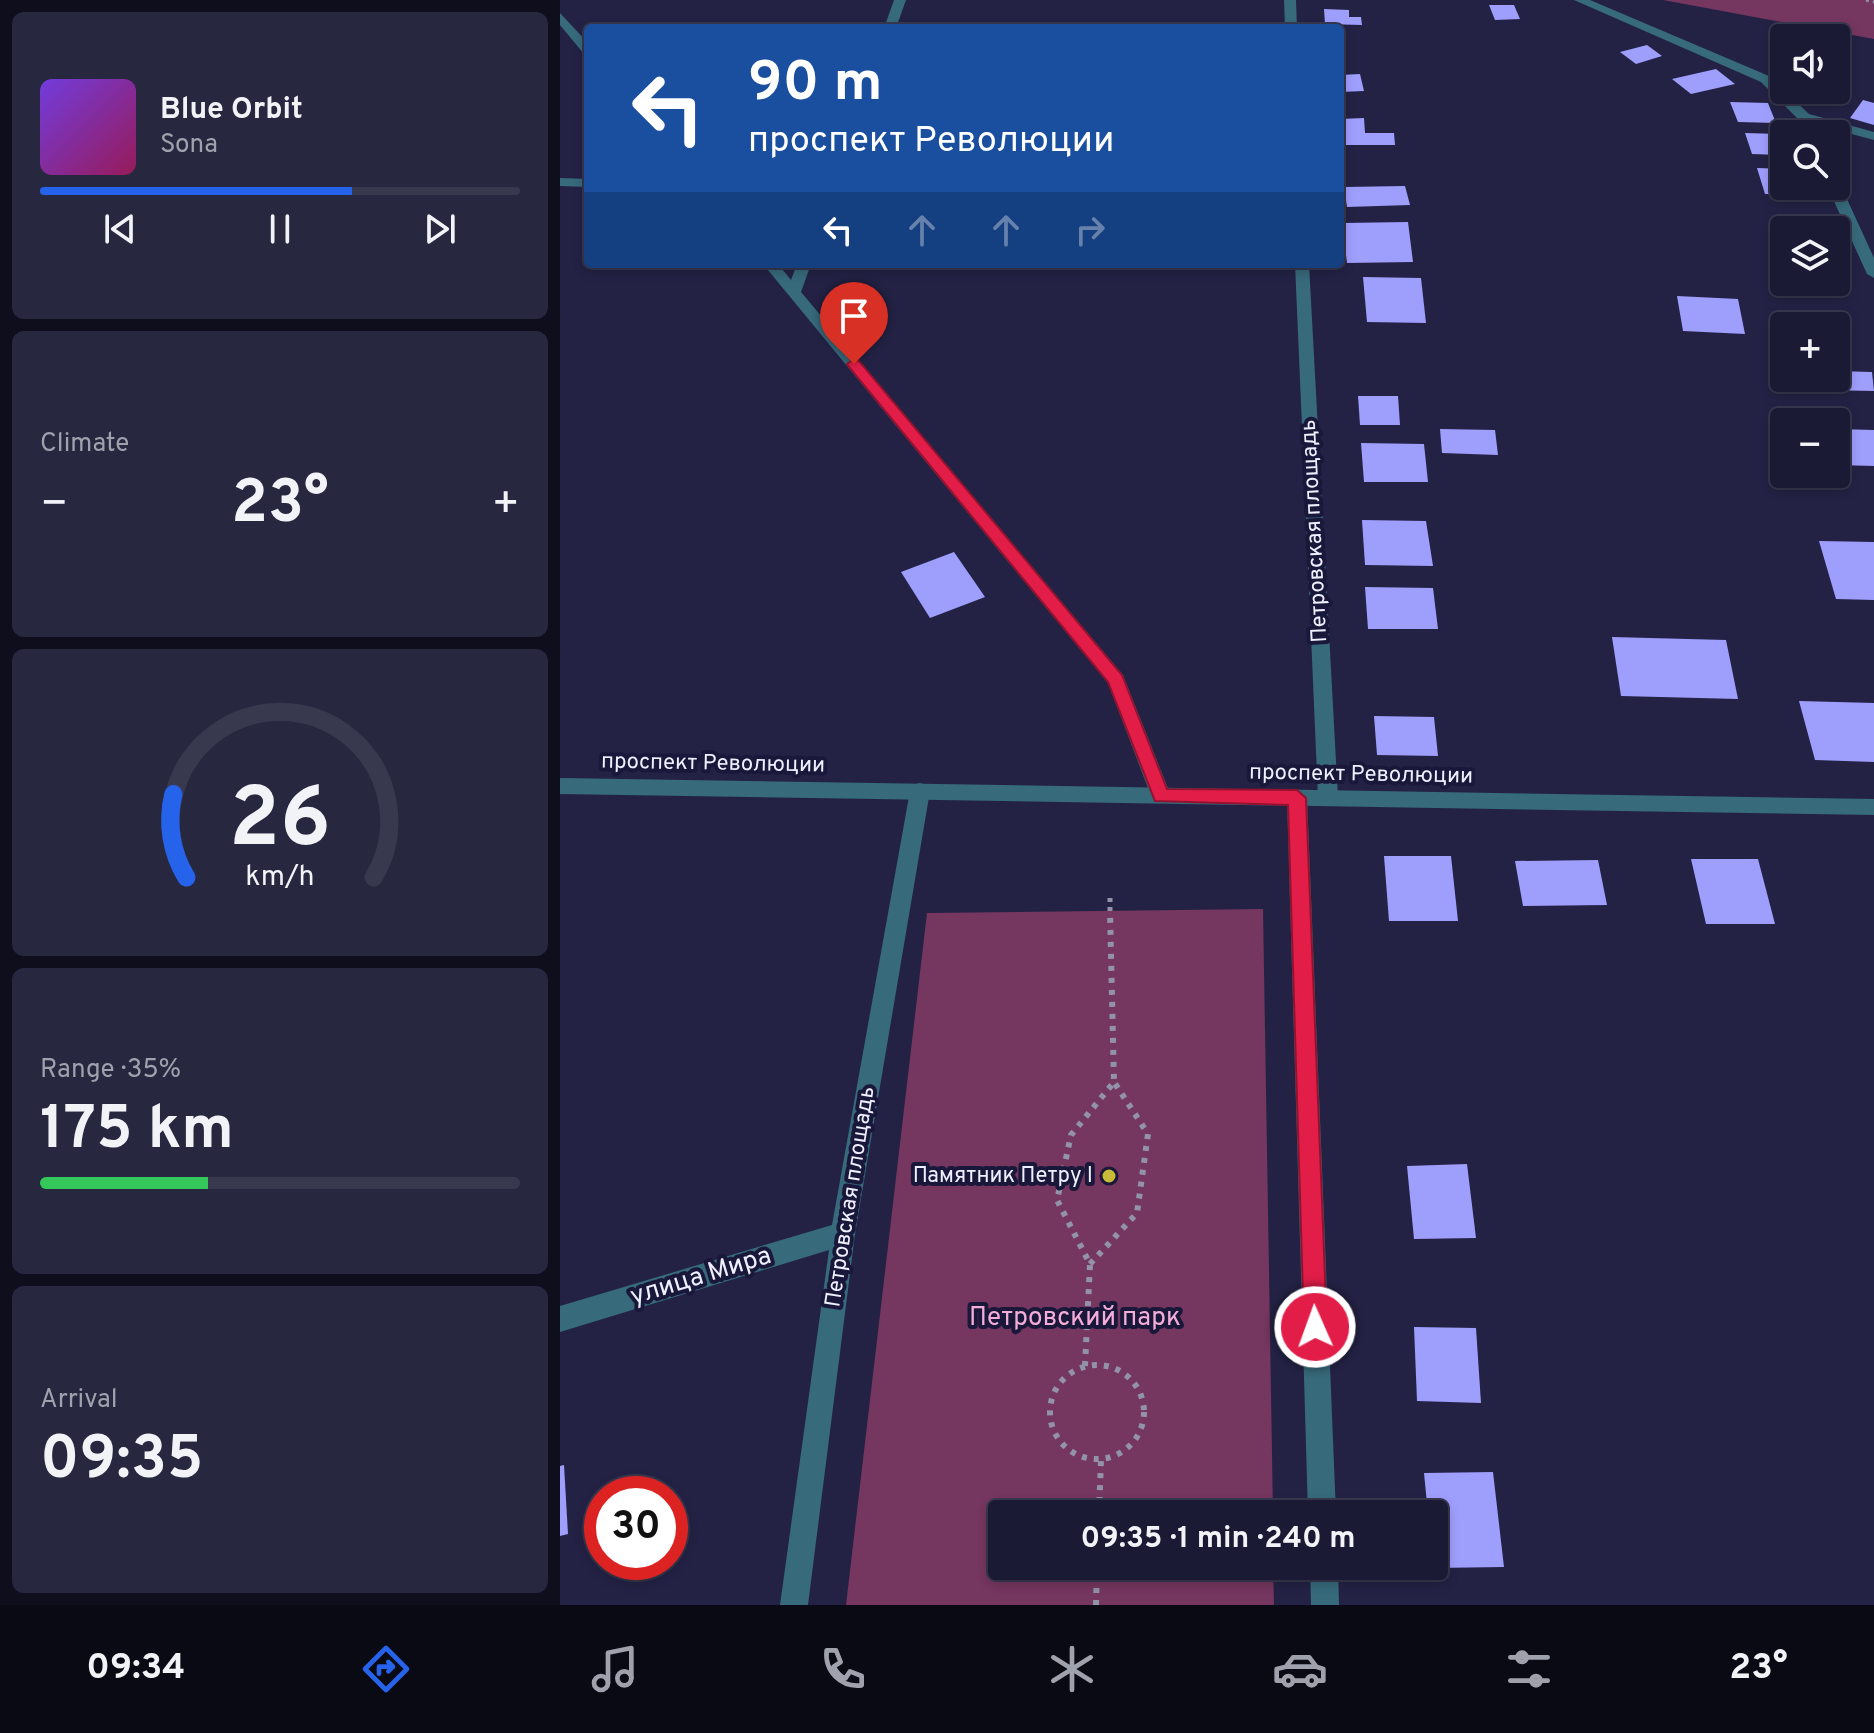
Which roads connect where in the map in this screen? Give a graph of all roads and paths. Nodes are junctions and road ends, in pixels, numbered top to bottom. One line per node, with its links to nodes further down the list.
1 (900, 0): 7 (street)
2 (1290, 0): 8 (street)
3 (1580, 0): 10 (street)
4 (1866, 0): 5 (path)
5 (1874, 2)
6 (560, 17): 9 (street)
7 (891, 24)
8 (1291, 24)
9 (584, 46)
10 (1804, 117): 11 (street); 12 (street)
11 (1805, 120)
12 (1874, 136)
13 (560, 182): 14 (street)
14 (584, 183)
15 (1840, 200): 19 (street)
16 (774, 268): 20 (street)
17 (803, 268): 20 (street)
18 (1302, 268): 25 (street, Петровская площадь)
19 (1874, 274)
20 (794, 291): 23 (street)
21 (560, 786): 22 (street, проспект Революции)
22 (920, 791): 23 (street, проспект Революции); 29 (street, Петровская площадь)
23 (1161, 796): 24 (street, проспект Революции)
24 (1297, 798): 25 (street, проспект Революции); 35 (street)
25 (1328, 798): 26 (street, проспект Революции)
26 (1874, 807)
27 (1110, 898): 28 (path)
28 (1114, 1082): 30 (path); 30 (path)
29 (843, 1234): 31 (street, улица Мира); 38 (street, Петровская площадь)
30 (1090, 1264): 32 (path)
31 (560, 1319)
32 (1085, 1366): 33 (path); 33 (path)
33 (1101, 1460): 34 (path)
34 (1100, 1500)
35 (1322, 1500)
36 (1097, 1580): 39 (path)
37 (1324, 1580): 40 (street)
38 (794, 1605)
39 (1096, 1605)
40 (1325, 1605)

